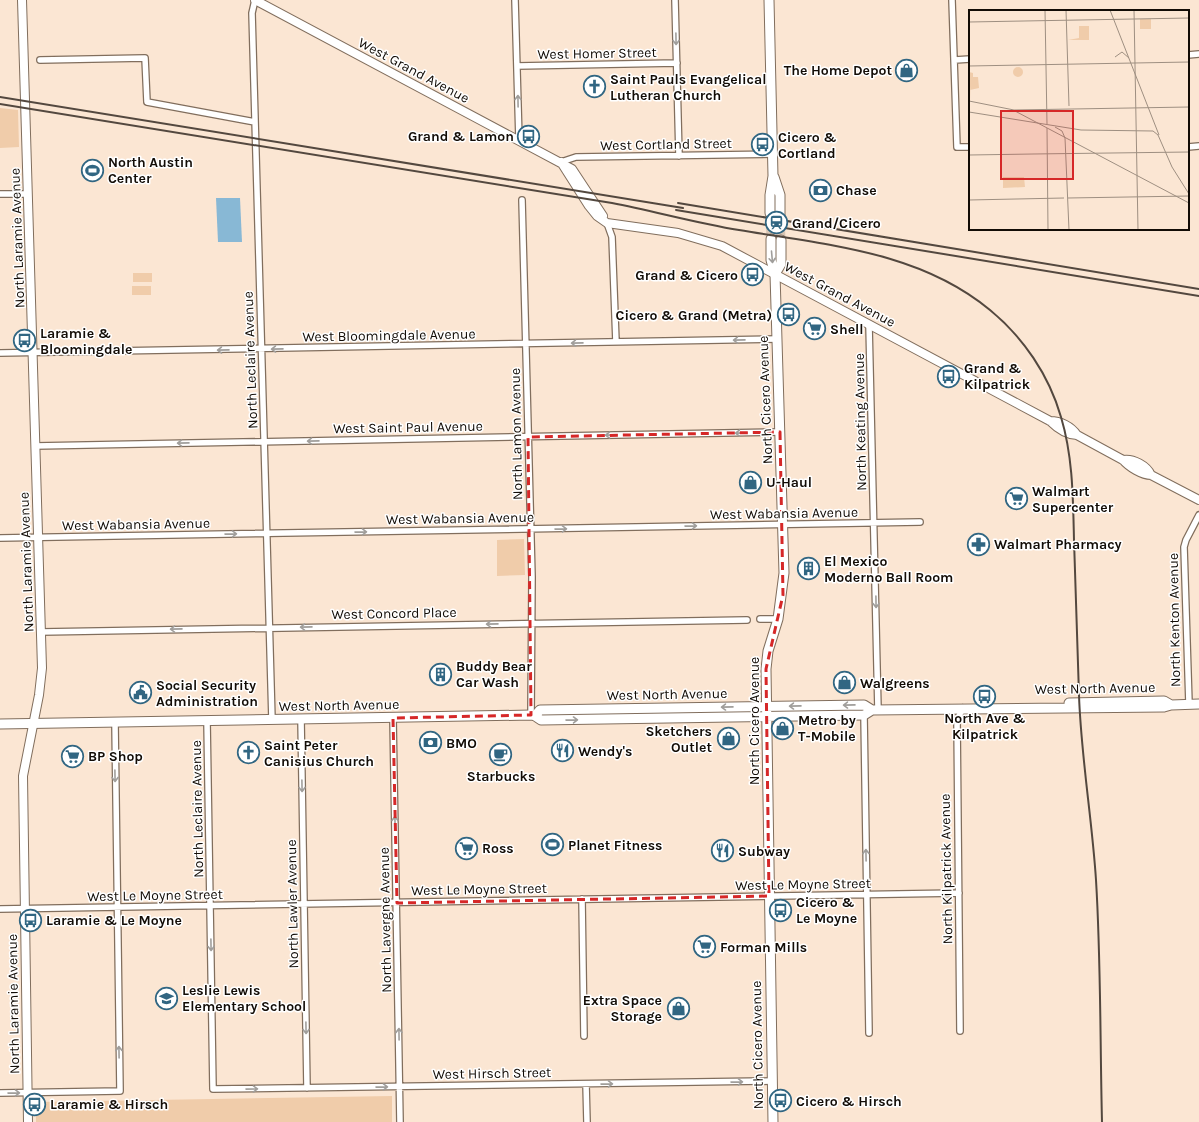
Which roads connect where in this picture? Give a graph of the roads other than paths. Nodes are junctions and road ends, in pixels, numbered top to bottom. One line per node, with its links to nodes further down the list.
1 (22, 0): 22 (street, North Laramie Avenue)
2 (255, 0): 14 (street, North Leclaire Avenue); 15 (street, West Grand Avenue)
3 (515, 0): 13 (street)
4 (675, 0): 12 (street, one-way to 12)
5 (769, 0): 17 (main road)
6 (952, 0): 11 (street)
7 (1199, 54): 8 (street)
8 (1189, 55)
9 (969, 59): 11 (street)
10 (40, 60): 14 (street)
11 (955, 60): 16 (street)
12 (677, 63): 13 (street, West Homer Street); 18 (street)
13 (517, 66): 15 (street, one-way to 13)
14 (255, 122): 34 (street, North Leclaire Avenue)
15 (519, 140): 19 (street, West Grand Avenue)
16 (969, 147)
17 (773, 154): 18 (street, West Cortland Street); 20 (main road)
18 (679, 156): 19 (street, West Cortland Street)
19 (561, 162): 26 (street, West Grand Avenue)
20 (773, 176): 24 (main road); 25 (main road)
21 (0, 194): 22 (street)
22 (28, 194): 36 (street, North Laramie Avenue)
23 (522, 200): 33 (street, North Lamon Avenue)
24 (770, 213)
25 (780, 215)
26 (607, 223): 29 (street, West Grand Avenue); 32 (street)
27 (771, 239): 29 (main road, North Cicero Avenue, one-way to 29)
28 (781, 240): 29 (main road, North Cicero Avenue)
29 (776, 274): 30 (street, West Grand Avenue); 31 (main road, North Cicero Avenue)
30 (869, 325): 41 (street, West Grand Avenue); 44 (street, North Keating Avenue)
31 (778, 339): 32 (street, West Bloomingdale Avenue, one-way to 32); 37 (main road, North Cicero Avenue)
32 (616, 342): 33 (street, West Bloomingdale Avenue, one-way to 33)
33 (526, 344): 34 (street, West Bloomingdale Avenue, one-way to 34); 38 (street, North Lamon Avenue)
34 (262, 349): 36 (street, West Bloomingdale Avenue, one-way to 36); 39 (street, North Leclaire Avenue)
35 (0, 353): 36 (street, West Bloomingdale Avenue)
36 (33, 353): 40 (street, North Laramie Avenue)
37 (780, 432): 38 (street, West Saint Paul Avenue, one-way to 38); 45 (main road, North Cicero Avenue)
38 (528, 437): 39 (street, West Saint Paul Avenue, one-way to 39); 46 (street, North Lamon Avenue)
39 (264, 442): 40 (street, West Saint Paul Avenue, one-way to 40); 47 (street, North Leclaire Avenue)
40 (35, 446): 49 (street, North Laramie Avenue)
41 (1199, 500)
42 (1199, 515): 56 (street, North Kenton Avenue)
43 (920, 522): 44 (street, West Wabansia Avenue)
44 (874, 523): 45 (street, West Wabansia Avenue); 60 (street, North Keating Avenue, one-way to 60)
45 (783, 525): 46 (street, West Wabansia Avenue, one-way to 45); 51 (main road, North Cicero Avenue)
46 (530, 529): 47 (street, West Wabansia Avenue, one-way to 46); 53 (street, North Lamon Avenue)
47 (267, 534): 49 (street, West Wabansia Avenue, one-way to 47); 54 (street, North Leclaire Avenue)
48 (0, 538): 49 (street, West Wabansia Avenue)
49 (38, 538): 55 (street, North Laramie Avenue)
50 (760, 619): 51 (street)
51 (778, 619): 58 (main road, North Cicero Avenue)
52 (747, 620): 53 (street, West Concord Place)
53 (531, 623): 54 (street, West Concord Place, one-way to 54); 62 (street, North Lamon Avenue)
54 (269, 628): 55 (street, West Concord Place, one-way to 55); 66 (street, North Leclaire Avenue)
55 (41, 632): 70 (street, North Laramie Avenue)
56 (1188, 704): 57 (main road, West North Avenue); 59 (main road, West North Avenue)
57 (1199, 704)
58 (766, 706): 60 (main road, West North Avenue, one-way to 58); 62 (main road, West North Avenue, one-way to 62); 63 (main road, North Cicero Avenue)
59 (963, 708): 60 (main road, West North Avenue); 71 (street, North Kilpatrick Avenue)
60 (875, 710): 61 (main road)
61 (864, 715): 63 (main road, West North Avenue); 72 (street, one-way to 61)
62 (533, 716): 63 (main road, West North Avenue, one-way to 63); 64 (main road, West North Avenue)
63 (766, 716): 73 (main road, North Cicero Avenue)
64 (394, 718): 65 (main road, West North Avenue); 75 (street, North Lavergne Avenue, one-way to 64)
65 (300, 719): 66 (main road, West North Avenue); 76 (street, North Lawler Avenue, one-way to 76)
66 (272, 720): 67 (main road, West North Avenue)
67 (207, 721): 68 (main road, West North Avenue); 77 (street, North Leclaire Avenue)
68 (115, 723): 70 (main road, West North Avenue); 78 (street, one-way to 78)
69 (0, 724): 70 (main road, West North Avenue)
70 (33, 724): 80 (street, North Laramie Avenue)
71 (959, 893): 72 (street, West Le Moyne Street); 81 (street, North Kilpatrick Avenue)
72 (866, 894): 73 (street, West Le Moyne Street); 82 (street)
73 (769, 896): 74 (street, West Le Moyne Street); 84 (main road, North Cicero Avenue)
74 (582, 900): 75 (street, West Le Moyne Street); 83 (street)
75 (397, 902): 76 (street, West Le Moyne Street); 86 (street, North Lavergne Avenue, one-way to 75)
76 (304, 904): 77 (street, West Le Moyne Street); 87 (street, North Lawler Avenue, one-way to 87)
77 (210, 906): 78 (street, West Le Moyne Street); 88 (street, North Leclaire Avenue, one-way to 88)
78 (117, 907): 80 (street, West Le Moyne Street); 90 (street, one-way to 78)
79 (0, 909): 80 (street, West Le Moyne Street)
80 (25, 909): 90 (street, North Laramie Avenue)
81 (960, 1031)
82 (869, 1033)
83 (584, 1036)
84 (772, 1081): 85 (street, West Hirsch Street, one-way to 84); 94 (main road, North Cicero Avenue)
85 (586, 1084): 86 (street, West Hirsch Street); 93 (street)
86 (400, 1086): 87 (street, West Hirsch Street, one-way to 86); 92 (street, North Lavergne Avenue)
87 (307, 1088): 88 (street, West Hirsch Street, one-way to 87)
88 (213, 1089)
89 (0, 1093): 90 (street, one-way to 90)
90 (28, 1093): 91 (street, North Laramie Avenue)
91 (28, 1122)
92 (400, 1122)
93 (587, 1122)
94 (773, 1122)

